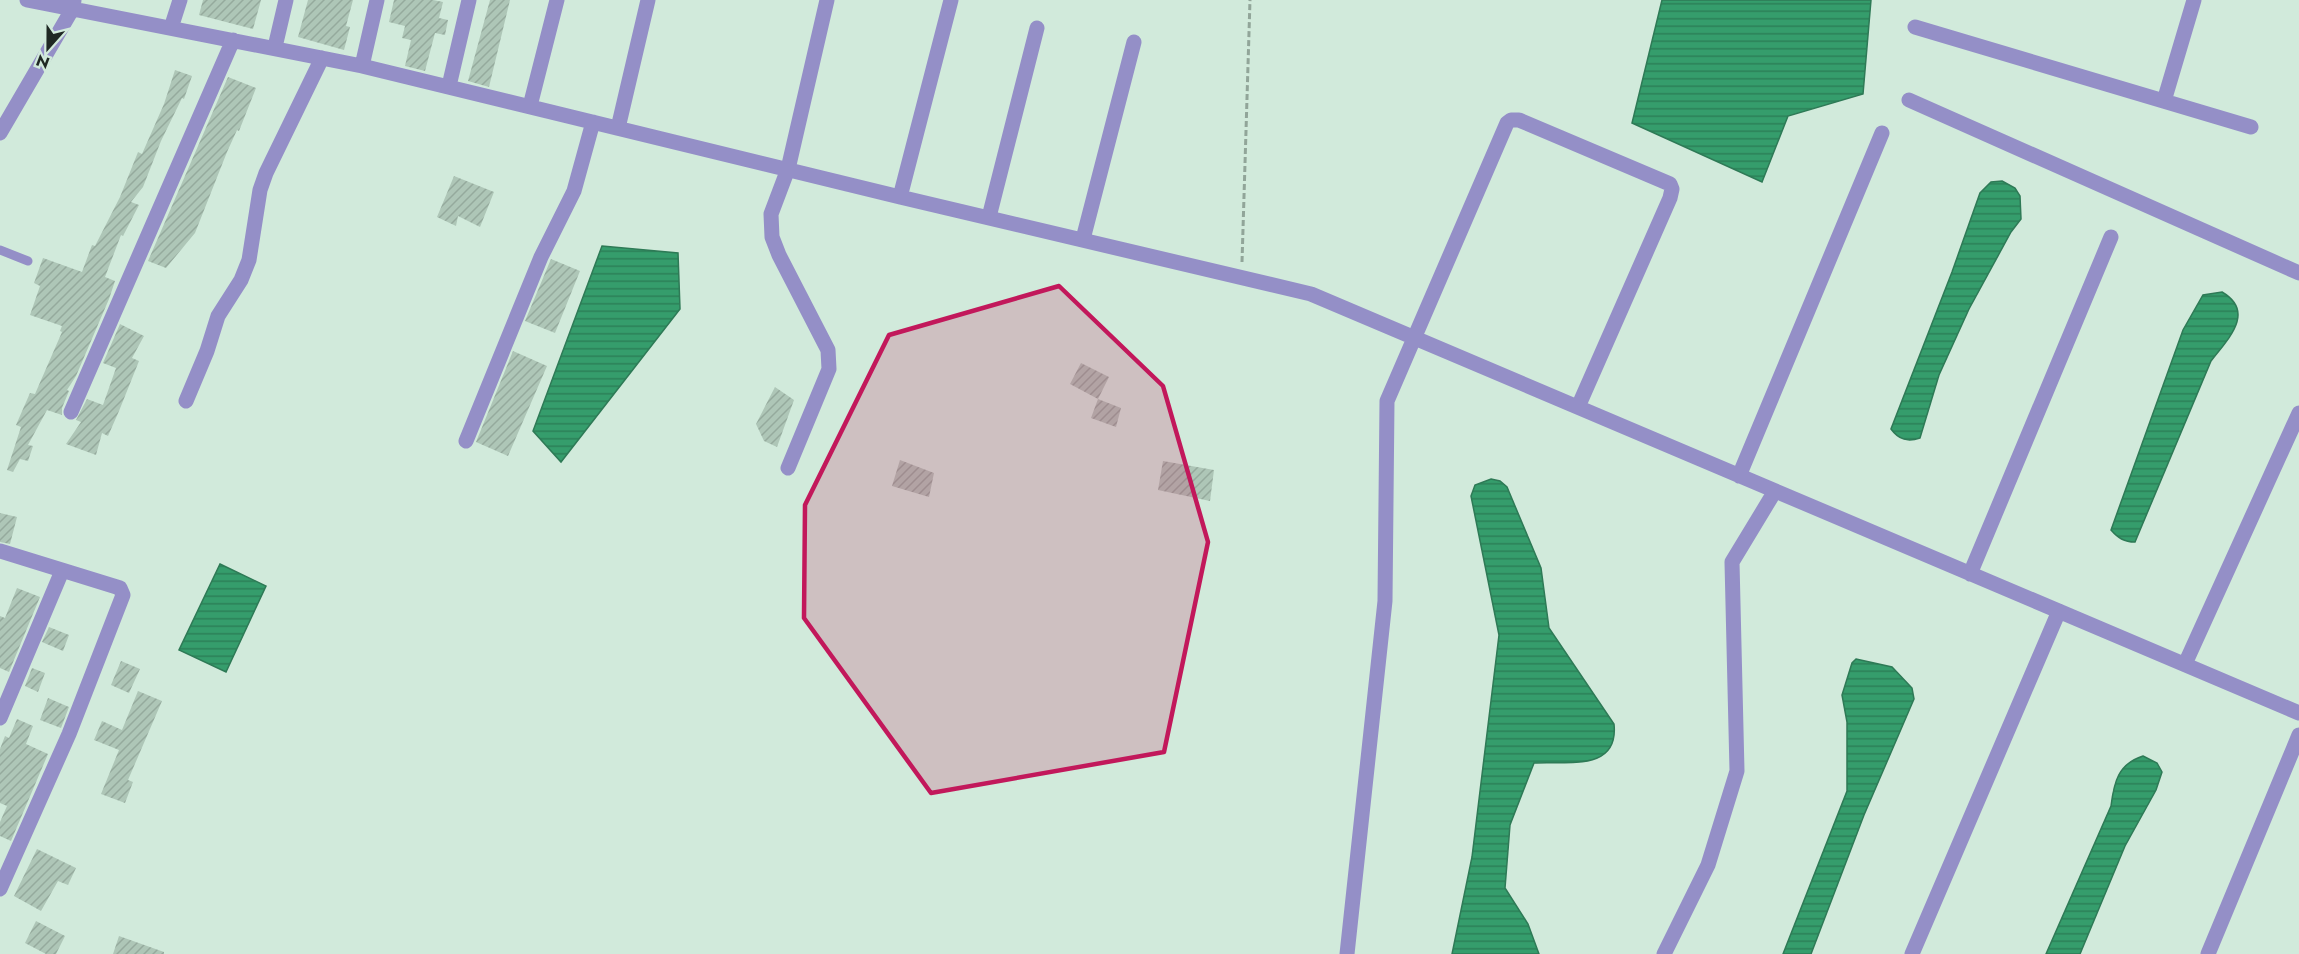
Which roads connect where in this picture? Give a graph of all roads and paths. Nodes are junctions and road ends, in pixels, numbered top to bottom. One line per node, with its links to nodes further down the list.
1 (27, 0): 12 (street)
2 (180, 0): 14 (street)
3 (286, 0): 18 (street)
4 (377, 0): 20 (street)
5 (469, 0): 21 (street)
6 (557, 0): 24 (street)
7 (648, 0): 27 (street)
8 (827, 0): 30 (street)
9 (951, 0): 31 (street)
10 (1250, 0): 38 (path)
11 (2194, 0): 23 (street)
12 (73, 4): 14 (street); 28 (street)
13 (1915, 27): 23 (street)
14 (171, 28): 16 (street)
15 (1037, 28): 32 (street)
16 (233, 40): 18 (street); 42 (street)
17 (1134, 42): 34 (street)
18 (274, 47): 19 (street)
19 (322, 57): 20 (street); 40 (street)
20 (362, 66): 21 (street)
21 (449, 86): 24 (street)
22 (1909, 100): 37 (street)
23 (2164, 101): 26 (street)
24 (530, 106): 25 (street)
25 (593, 122): 27 (street); 44 (street)
26 (2251, 127)
27 (618, 128): 30 (street)
28 (0, 133)
29 (1882, 133): 46 (street)
30 (788, 169): 31 (street); 45 (street)
31 (900, 197): 32 (street)
32 (988, 217): 34 (street)
33 (2111, 237): 50 (street)
34 (1083, 239): 38 (street)
35 (0, 250): 36 (lane)
36 (28, 261)
37 (2299, 273)
38 (1241, 277): 39 (street)
39 (1414, 338): 41 (street); 41 (street); 57 (street)
40 (186, 401)
41 (1578, 407): 46 (street)
42 (71, 412)
43 (2299, 413): 52 (street)
44 (466, 441)
45 (788, 468)
46 (1739, 476): 47 (street)
47 (1775, 491): 50 (street); 58 (street)
48 (0, 551): 49 (street)
49 (63, 571): 54 (street); 56 (street)
50 (1970, 574): 51 (street)
51 (2058, 611): 52 (street); 59 (street)
52 (2185, 664): 53 (street)
53 (2299, 713)
54 (0, 718)
55 (2299, 735): 60 (street)
56 (0, 889)
57 (1347, 954)
58 (1664, 954)
59 (1912, 954)
60 (2208, 954)

